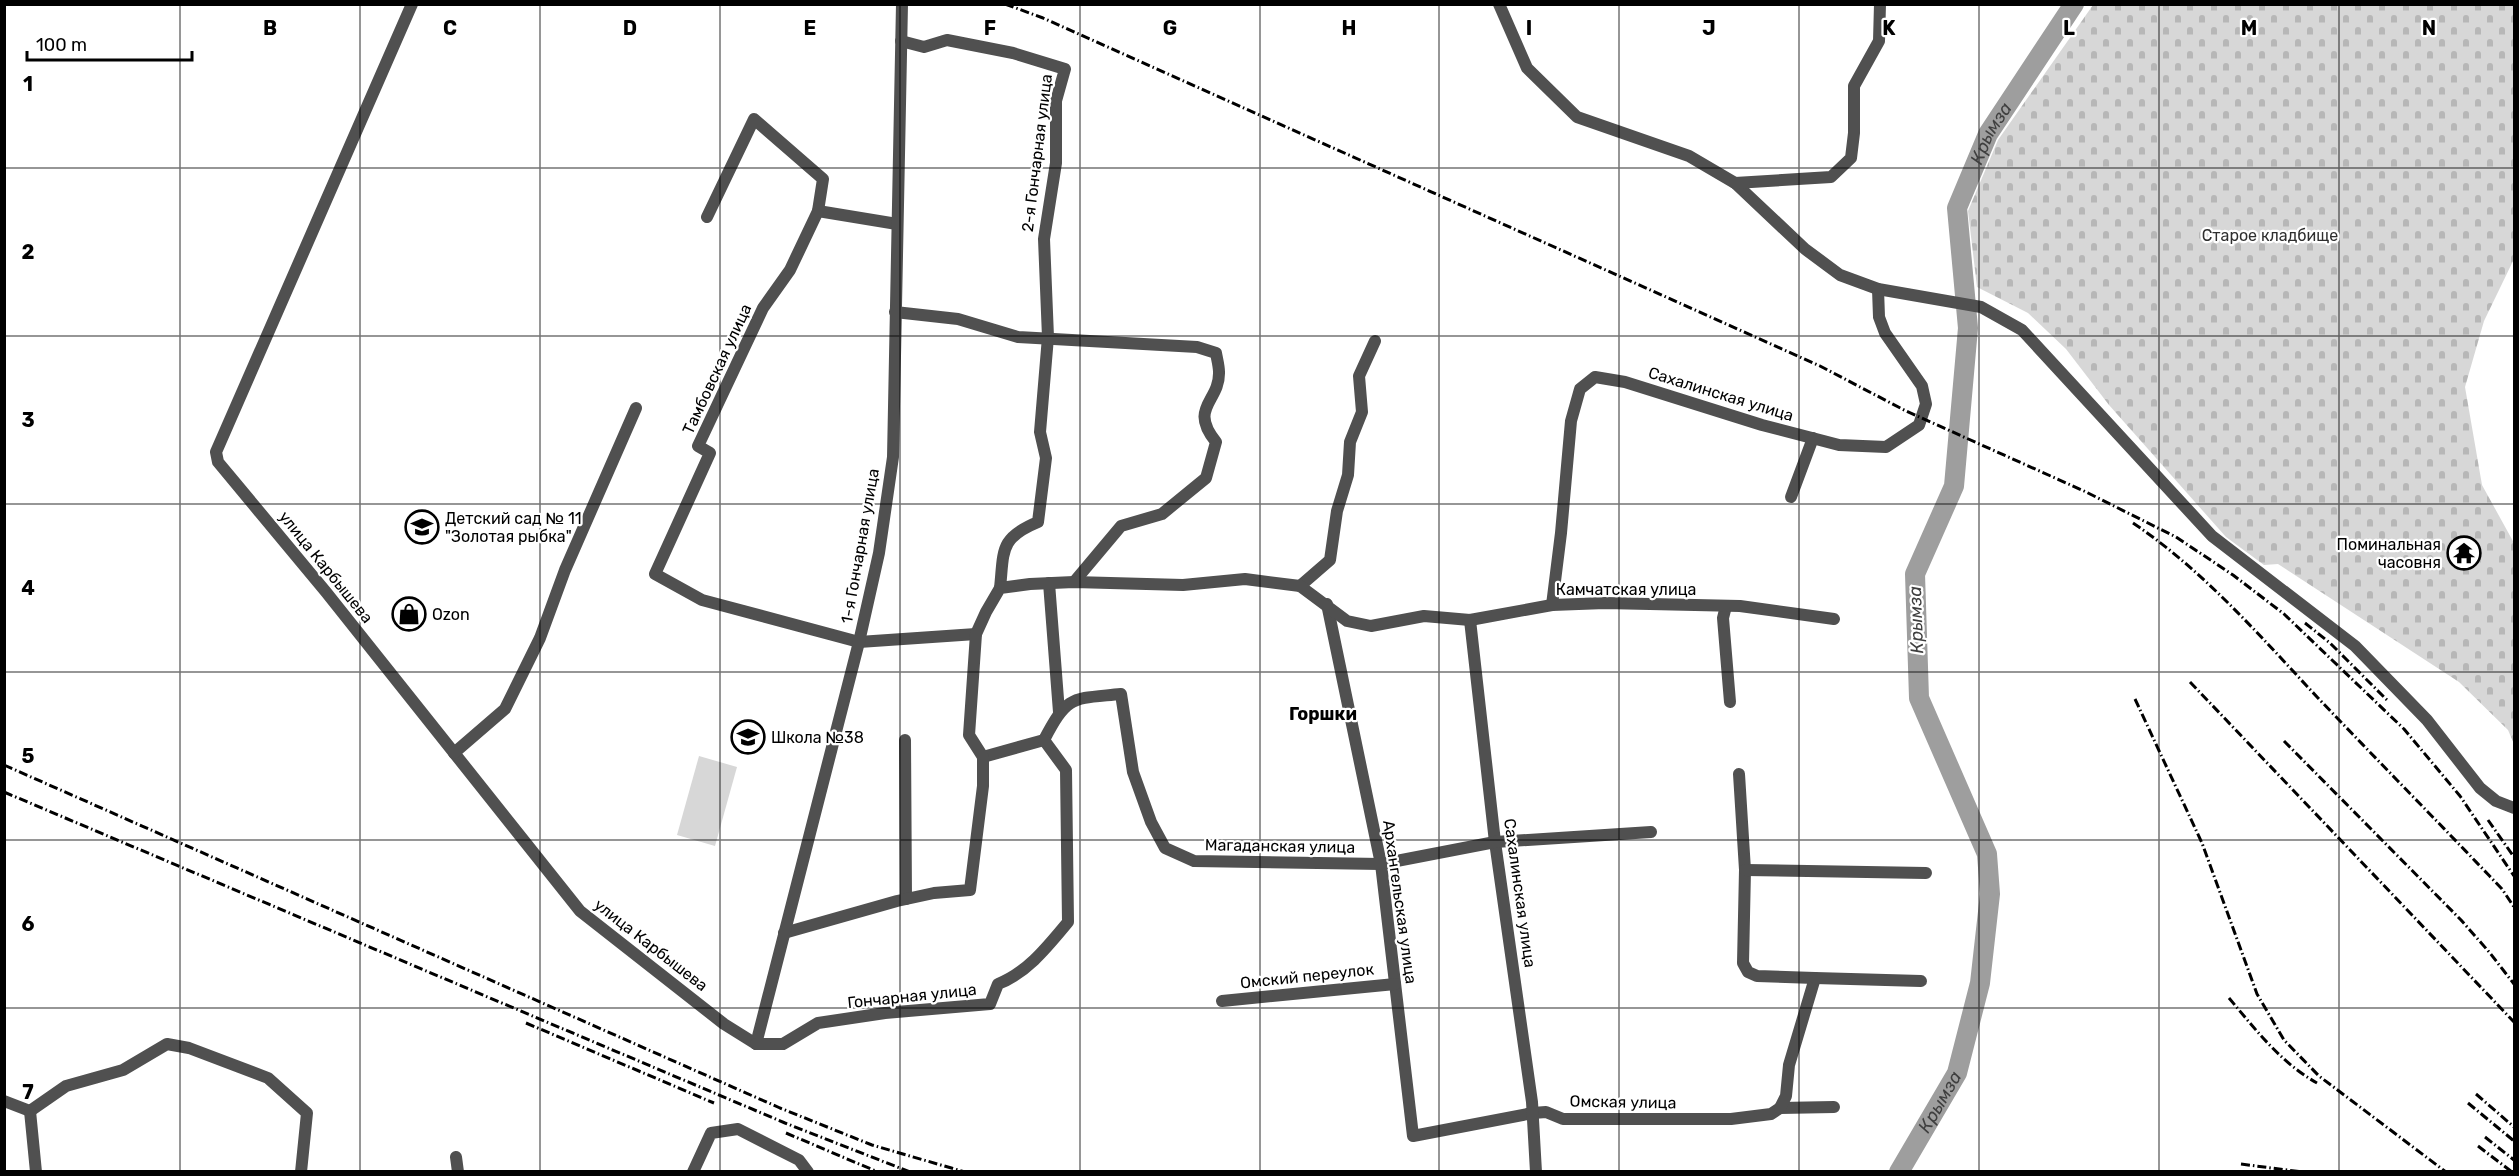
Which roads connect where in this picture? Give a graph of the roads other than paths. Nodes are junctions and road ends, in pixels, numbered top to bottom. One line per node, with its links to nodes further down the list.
1 (412, 4): 32 (street, улица Карбышева)
2 (902, 4): 5 (street, 1-я Гончарная улица)
3 (1499, 4): 6 (street)
4 (1880, 4): 6 (street)
5 (901, 41): 9 (street, 1-я Гончарная улица); 12 (street, 2-я Гончарная улица)
6 (1735, 183): 10 (street)
7 (818, 211): 8 (street); 9 (street); 27 (street, Тамбовская улица)
8 (707, 217)
9 (897, 224): 11 (street, 1-я Гончарная улица)
10 (1878, 290): 15 (street, Сахалинская улица); 35 (street)
11 (895, 312): 12 (street); 27 (street, 1-я Гончарная улица)
12 (1047, 337): 17 (street); 20 (street, 2-я Гончарная улица)
13 (1375, 341): 19 (street)
14 (636, 408): 32 (street)
15 (1813, 438): 16 (street); 22 (street, Сахалинская улица)
16 (1791, 497)
17 (1074, 582): 18 (street); 19 (street, Камчатская улица)
18 (1049, 583): 20 (street); 29 (street)
19 (1300, 586): 21 (street, Камчатская улица)
20 (1000, 588): 26 (street, 2-я Гончарная улица)
21 (1327, 604): 25 (street, Камчатская улица); 38 (street, Архангельская улица)
22 (1552, 605): 23 (street, Камчатская улица); 25 (street, Камчатская улица)
23 (1726, 606): 24 (street, Камчатская улица); 28 (street)
24 (1834, 619)
25 (1470, 620): 37 (street, Сахалинская улица)
26 (976, 634): 27 (street); 33 (street, 2-я Гончарная улица)
27 (859, 642): 42 (street, 1-я Гончарная улица)
28 (1730, 702)
29 (1059, 712): 31 (street); 38 (street, Магаданская улица)
30 (905, 740): 41 (street)
31 (1044, 740): 33 (street); 47 (street, Гончарная улица)
32 (454, 753): 47 (street, улица Карбышева)
33 (983, 757): 41 (street, 2-я Гончарная улица)
34 (1739, 774): 39 (street)
35 (2514, 808)
36 (1651, 832): 37 (street, Магаданская улица)
37 (1495, 842): 38 (street, Магаданская улица); 52 (street, Сахалинская улица)
38 (1381, 864): 45 (street, Архангельская улица)
39 (1745, 870): 40 (street); 43 (street)
40 (1926, 873)
41 (906, 899): 42 (street, 2-я Гончарная улица)
42 (784, 933): 47 (street, 1-я Гончарная улица)
43 (1815, 978): 44 (street); 50 (street)
44 (1921, 981)
45 (1395, 984): 46 (street, Омский переулок); 53 (street, Архангельская улица)
46 (1222, 1001)
47 (756, 1044)
48 (4, 1101): 51 (street)
49 (1834, 1107): 50 (street, Омская улица)
50 (1780, 1108): 52 (street, Омская улица)
51 (30, 1111): 55 (street); 56 (street)
52 (1533, 1113): 53 (street, Омская улица); 60 (street, Сахалинская улица)
53 (1413, 1136)
54 (456, 1157): 57 (street)
55 (36, 1172)
56 (301, 1172)
57 (458, 1172)
58 (693, 1172): 59 (street)
59 (808, 1172)
60 (1536, 1172)

